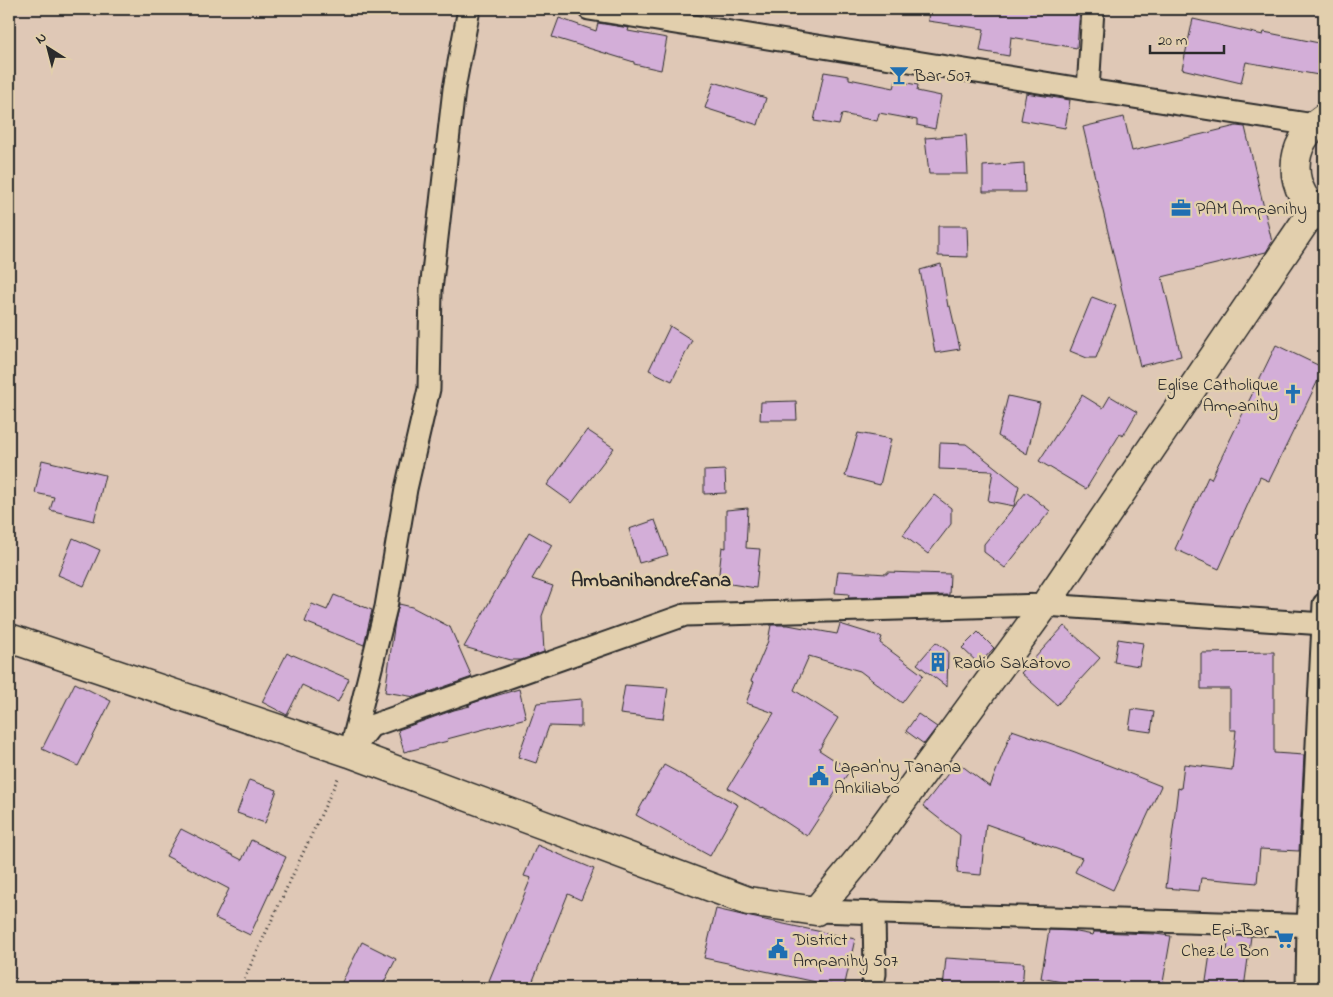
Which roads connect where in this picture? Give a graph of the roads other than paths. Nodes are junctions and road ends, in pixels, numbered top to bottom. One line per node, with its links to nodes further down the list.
1 (469, 9): 11 (street)
2 (588, 9): 4 (street)
3 (1093, 9): 4 (street)
4 (1088, 90): 5 (street)
5 (1319, 121): 6 (main road)
6 (1319, 213): 8 (main road)
7 (1324, 604): 9 (street)
8 (1044, 605): 9 (street); 11 (street); 12 (main road)
9 (1324, 624): 14 (street)
10 (9, 638): 11 (main road)
11 (350, 752): 12 (main road)
12 (816, 911): 13 (street)
13 (874, 912): 14 (street); 15 (street)
14 (1316, 926): 16 (street)
15 (872, 988)
16 (1308, 988)

